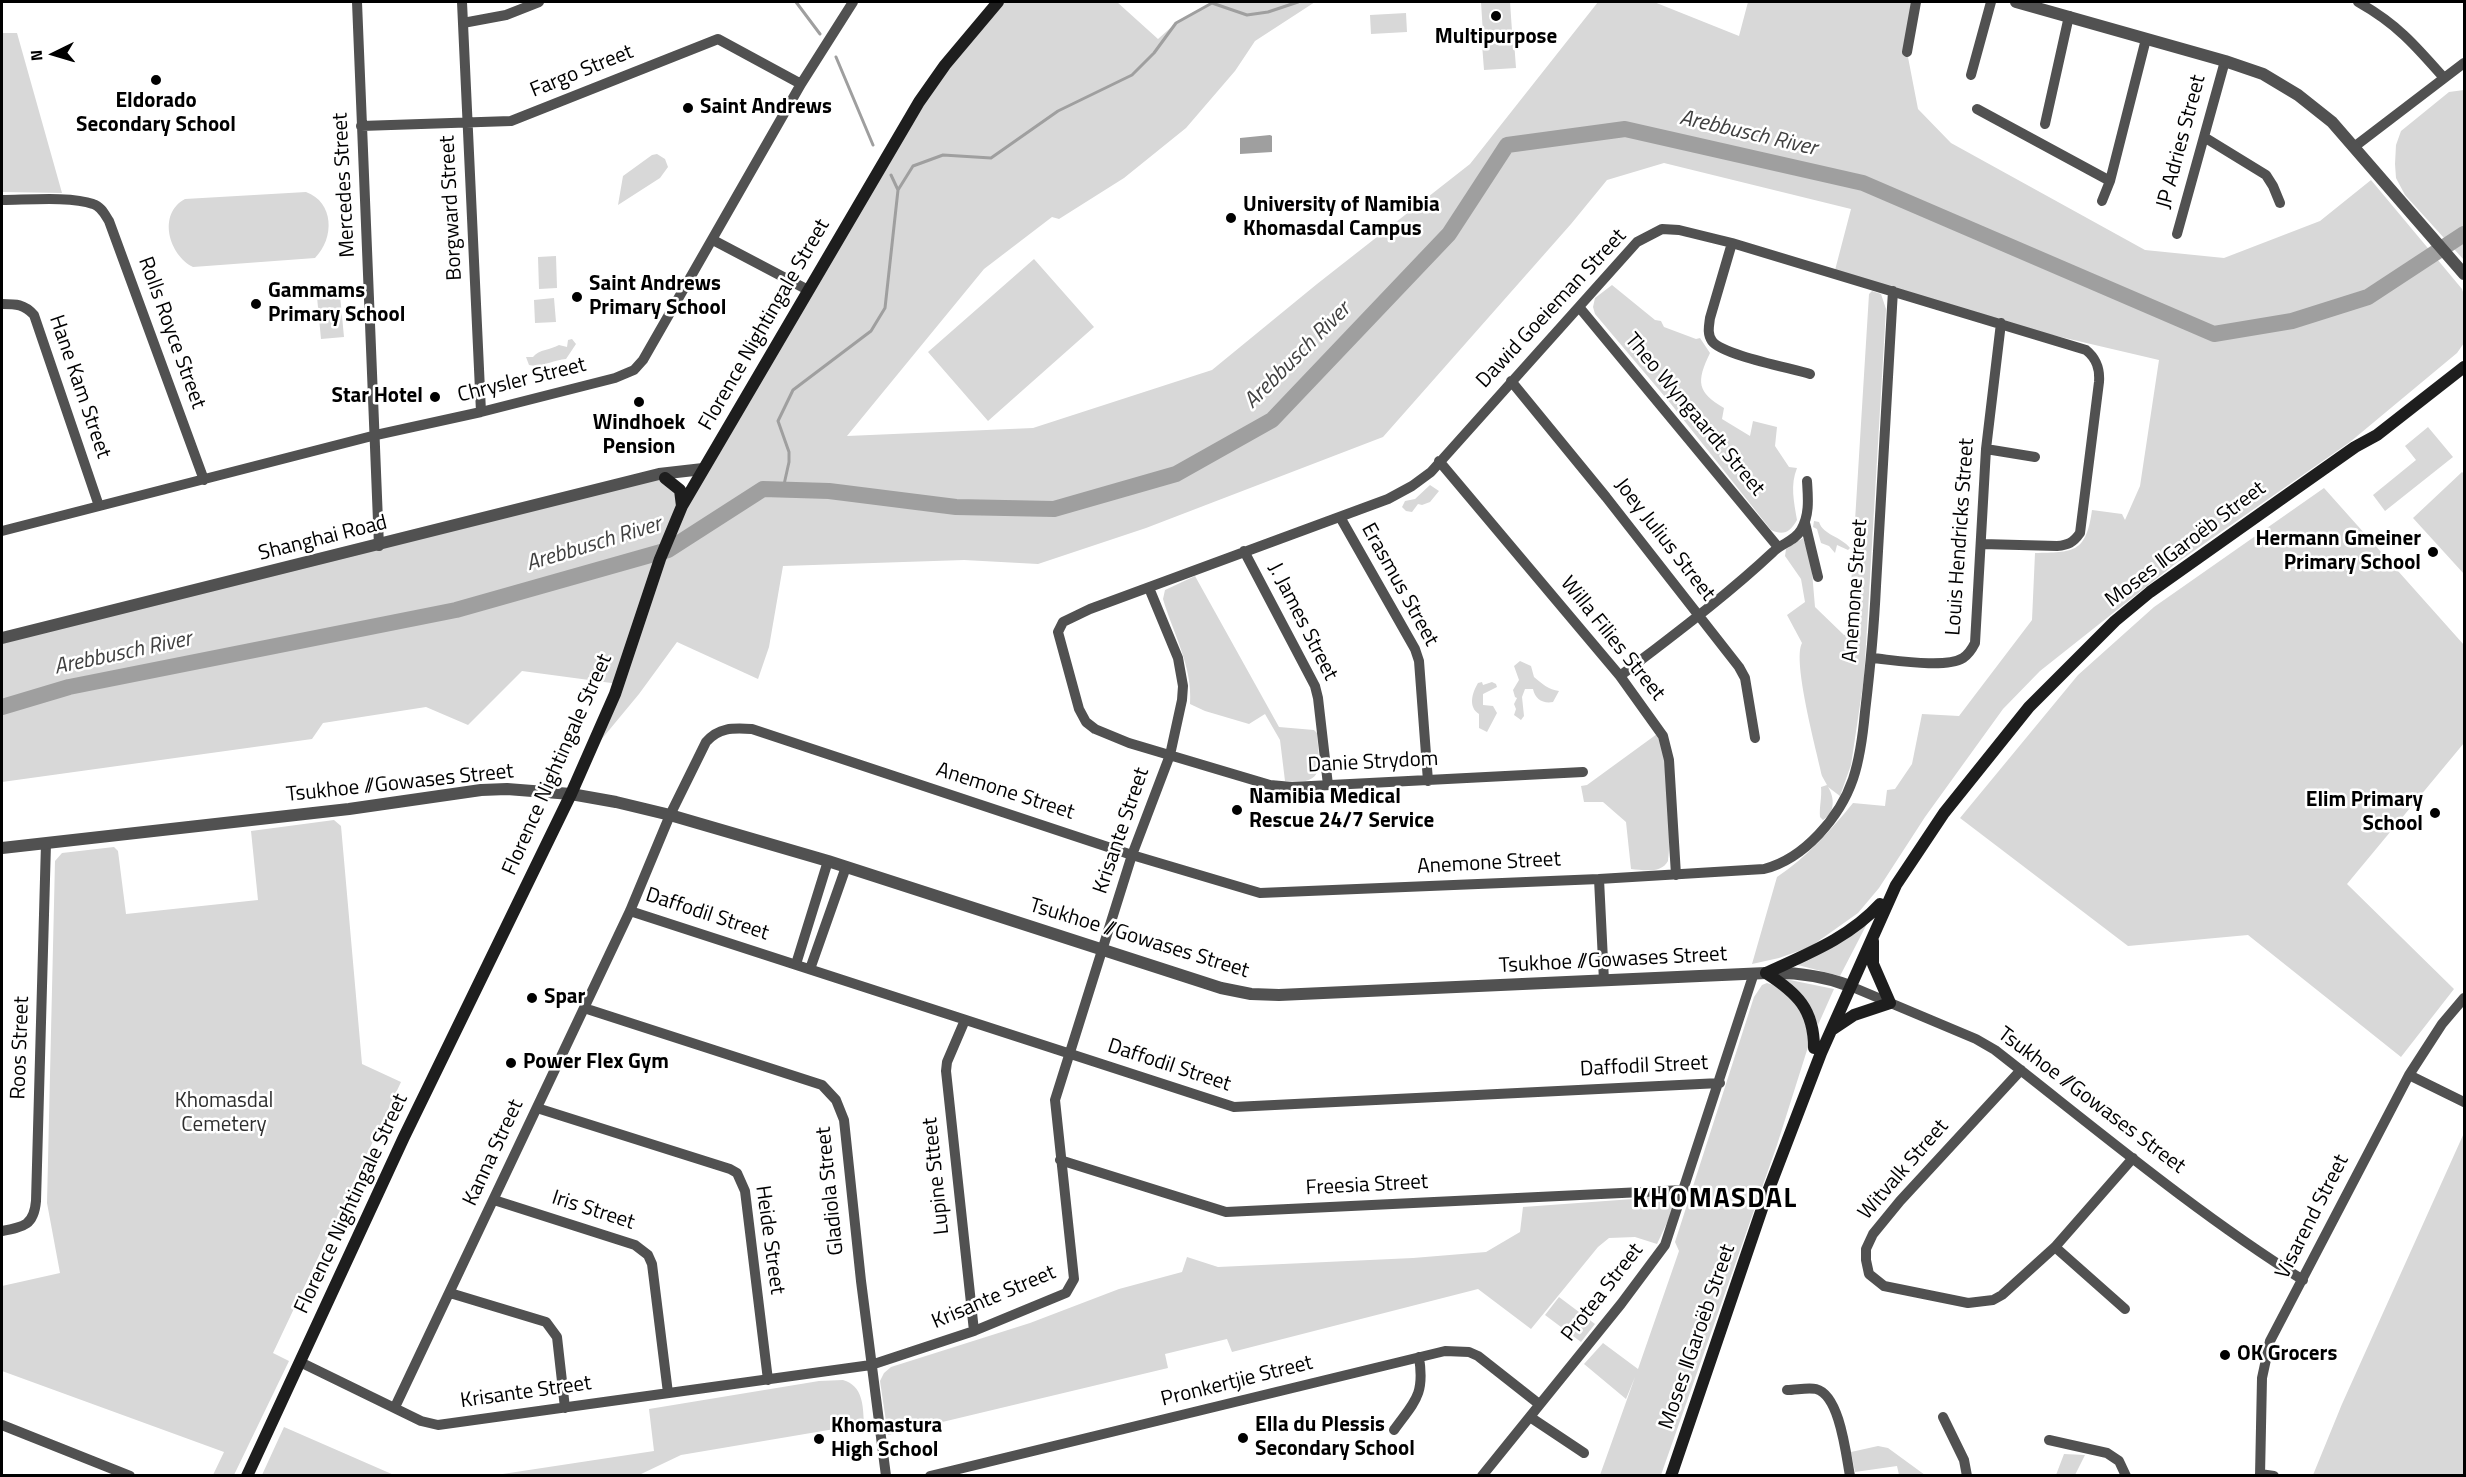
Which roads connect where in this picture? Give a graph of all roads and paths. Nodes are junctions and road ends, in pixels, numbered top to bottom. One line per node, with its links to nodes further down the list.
1 (357, 2): 23 (street, Mercedes Street)
2 (462, 2): 12 (street, Borgward Street)
3 (539, 2): 12 (street)
4 (853, 2): 19 (street, Chrysler Street)
5 (998, 2): 34 (main road, Florence Nightingale Street)
6 (1916, 2): 14 (street)
7 (1991, 2): 17 (street)
8 (2016, 2): 10 (street)
9 (2358, 2): 18 (street)
10 (2037, 4): 11 (street)
11 (2069, 16): 13 (street); 22 (street)
12 (463, 23): 21 (street, Borgward Street)
13 (2146, 39): 15 (street); 26 (street)
14 (1907, 52)
15 (2225, 61): 24 (street, JP Adries Street); 25 (street)
16 (2464, 63): 18 (street)
17 (1971, 75)
18 (2444, 78): 25 (street)
19 (801, 84): 21 (street, Fargo Street); 31 (street, Chrysler Street)
20 (1977, 109): 26 (street)
21 (467, 123): 23 (street, Fargo Street); 43 (street, Borgward Street)
22 (2045, 124)
23 (361, 126): 44 (street, Mercedes Street)
24 (2204, 136): 29 (street); 30 (street, JP Adries Street)
25 (2354, 147): 33 (street)
26 (2110, 181): 28 (street)
27 (2, 200): 51 (street, Rolls Royce Street)
28 (2102, 201)
29 (2280, 203)
30 (2177, 234)
31 (713, 240): 34 (street); 43 (street, Chrysler Street)
32 (1732, 243): 35 (street, Dawid Goeieman Street); 37 (street, Dawid Goeieman Street); 41 (street)
33 (2464, 274)
34 (808, 291): 49 (main road, Florence Nightingale Street)
35 (1893, 291): 38 (street, Dawid Goeieman Street); 66 (street, Anemone Street)
36 (2, 304): 53 (street, Hane Kam Street)
37 (1579, 307): 42 (street, Dawid Goeieman Street); 60 (street, Theo Wyngaardt Street)
38 (2001, 323): 46 (street, Louis Hendricks Street); 58 (street, Dawid Goeieman Street)
39 (2464, 357): 45 (main road, Moses ǁGaroëb Street)
40 (2464, 367): 45 (main road, Moses ǁGaroëb Street)
41 (1810, 374)
42 (1511, 381): 48 (street, Dawid Goeieman Street); 64 (street, Joey Julius Street)
43 (481, 412): 44 (street, Chrysler Street)
44 (376, 435): 51 (street, Chrysler Street); 59 (street, Mercedes Street)
45 (2355, 447): 82 (main road, Moses ǁGaroëb Street)
46 (1986, 449): 47 (street); 58 (street, Louis Hendricks Street)
47 (2035, 457)
48 (1439, 461): 55 (street, Dawid Goeieman Street); 67 (street, Willa Filies Street)
49 (702, 472): 50 (street, Shanghai Road); 54 (main road, Florence Nightingale Street)
50 (660, 477): 54 (main road); 59 (street, Shanghai Road)
51 (204, 480): 53 (street, Chrysler Street)
52 (1807, 481): 56 (street)
53 (99, 506): 57 (street, Chrysler Street)
54 (682, 506): 73 (main road, Florence Nightingale Street)
55 (1340, 517): 61 (street, Dawid Goeieman Street); 71 (street, Erasmus Street)
56 (1804, 523): 60 (street); 62 (street)
57 (2, 531)
58 (1982, 544): 66 (street, Louis Hendricks Street)
59 (379, 546): 65 (street, Shanghai Road)
60 (1778, 547): 64 (street)
61 (1244, 551): 63 (street, Dawid Goeieman Street); 72 (street, J. James Street)
62 (1818, 577)
63 (1149, 588): 69 (street, Krisante Street); 69 (street, Dawid Goeieman Street)
64 (1698, 615): 67 (street); 68 (street, Joey Julius Street)
65 (2, 638)
66 (1872, 658): 80 (street, Anemone Street)
67 (1620, 676): 80 (street, Willa Filies Street)
68 (1755, 738)
69 (1170, 755): 72 (street, Danie Strydom); 77 (street, Krisante Street)
70 (1583, 772): 71 (street, Danie Strydom)
71 (1428, 781): 72 (street, Danie Strydom)
72 (1328, 784)
73 (571, 794): 74 (street, Tsukhoe //Gowases Street); 75 (street, Tsukhoe //Gowases Street); 116 (main road, Florence Nightingale Street)
74 (670, 815): 77 (street, Anemone Street); 78 (street, Tsukhoe //Gowases Street); 84 (street, Kanna Street)
75 (46, 843): 76 (street, Tsukhoe //Gowases Street); 109 (street, Roos Street)
76 (2, 848)
77 (1132, 855): 81 (street, Anemone Street); 86 (street, Krisante Street)
78 (828, 861): 79 (street, Tsukhoe //Gowases Street); 87 (street)
79 (846, 867): 86 (street, Tsukhoe //Gowases Street); 88 (street)
80 (1676, 875): 81 (street, Anemone Street)
81 (1599, 879): 90 (street)
82 (1896, 885): 83 (main road, Moses ǁGaroëb Street); 85 (main road, Moses ǁGaroëb Street)
83 (1880, 904): 89 (main road); 91 (main road, Moses ǁGaroëb Street)
84 (630, 911): 87 (street, Daffodil Street); 94 (street, Kanna Street)
85 (1873, 935): 91 (main road, Moses ǁGaroëb Street); 93 (main road)
86 (1102, 950): 90 (street, Tsukhoe //Gowases Street); 98 (street, Krisante Street)
87 (796, 964): 88 (street, Daffodil Street)
88 (810, 969): 95 (street, Daffodil Street)
89 (1760, 973): 90 (street, Tsukhoe //Gowases Street); 91 (street, Tsukhoe //Gowases Street); 97 (main road); 101 (street, Protea Street)
90 (1604, 981)
91 (1846, 985): 93 (street, Tsukhoe //Gowases Street); 96 (main road, Moses ǁGaroëb Street); 97 (main road, Moses ǁGaroëb Street)
92 (2464, 998): 100 (street, Visarend Street)
93 (1890, 1003): 96 (main road); 99 (street, Tsukhoe //Gowases Street)
94 (584, 1008): 103 (street, Kanna Street); 117 (street, Gladiola Street)
95 (965, 1020): 98 (street, Daffodil Street); 114 (street, Lupine Stteet)
96 (1830, 1032): 104 (main road, Moses ǁGaroëb Street)
97 (1814, 1048): 104 (main road, Moses ǁGaroëb Street)
98 (1069, 1054): 101 (street, Daffodil Street); 106 (street, Krisante Street)
99 (2021, 1070): 105 (street, Tsukhoe //Gowases Street); 110 (street, Witvalk Street)
100 (2409, 1075): 102 (street); 111 (street, Visarend Street)
101 (1720, 1083): 107 (street, Protea Street)
102 (2464, 1102)
103 (537, 1108): 108 (street, Kanna Street); 118 (street, Heide Street)
104 (1786, 1143): 136 (main road, Moses ǁGaroëb Street)
105 (2133, 1158): 110 (street, Witvalk Street); 111 (street, Tsukhoe //Gowases Street)
106 (1060, 1160): 107 (street, Freesia Street); 114 (street, Krisante Street)
107 (1684, 1190): 121 (street, Protea Street)
108 (494, 1200): 112 (street, Kanna Street); 120 (street, Iris Street)
109 (2, 1231)
110 (2055, 1246): 113 (street)
111 (2303, 1280): 130 (street, Visarend Street)
112 (450, 1293): 122 (street, Kanna Street); 123 (street)
113 (2125, 1309)
114 (974, 1331): 117 (street, Krisante Street)
115 (1419, 1358): 121 (street, Pronkertjie Street); 127 (street); 134 (street, Pronkertjie Street)
116 (300, 1362): 122 (street, Krisante Street); 132 (main road, Florence Nightingale Street)
117 (872, 1365): 118 (street, Krisante Street); 133 (street, Gladiola Street)
118 (768, 1380): 120 (street, Krisante Street)
119 (1787, 1390): 137 (street)
120 (668, 1393): 123 (street, Krisante Street)
121 (1539, 1404): 124 (street, Protea Street)
122 (395, 1407): 123 (street, Krisante Street)
123 (565, 1408)
124 (1530, 1417): 129 (street); 135 (street, Protea Street)
125 (1943, 1417): 138 (street)
126 (2, 1425): 131 (street)
127 (1394, 1430)
128 (2049, 1440): 139 (street)
129 (1584, 1453)
130 (2260, 1475): 140 (street)
131 (130, 1476)
132 (247, 1476)
133 (886, 1476)
134 (930, 1476)
135 (1482, 1476)
136 (1671, 1476)
137 (1850, 1476)
138 (1967, 1476)
139 (2126, 1476)
140 (2274, 1476)

